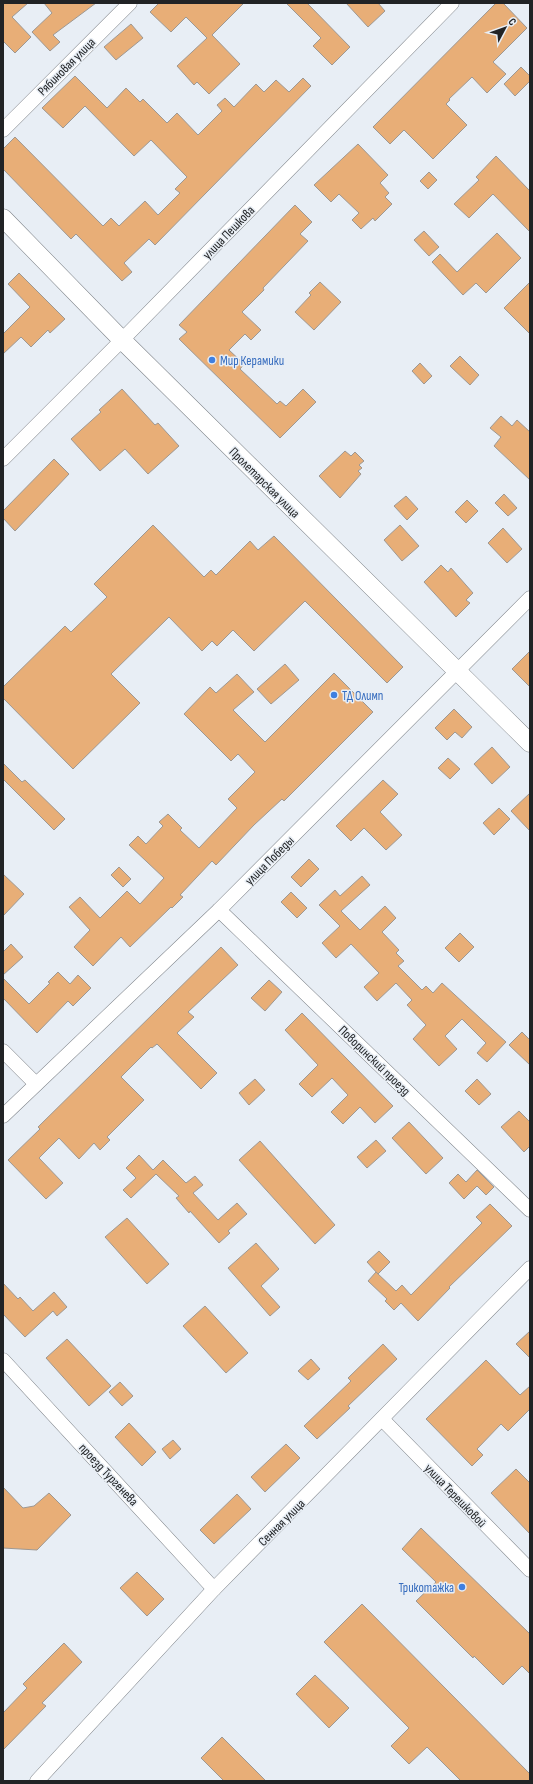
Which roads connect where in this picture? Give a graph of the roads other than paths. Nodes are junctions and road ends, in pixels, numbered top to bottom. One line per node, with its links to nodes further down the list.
1 (130, 3): 3 (street, Рябиновая улица)
2 (452, 3): 5 (street, улица Пешкова)
3 (3, 130)
4 (3, 218): 5 (street, Пролетарская улица)
5 (122, 340): 6 (street, улица Пешкова); 8 (street, Пролетарская улица)
6 (3, 459)
7 (530, 598): 8 (street, улица Победы)
8 (458, 671): 9 (street, Пролетарская улица); 10 (street, улица Победы)
9 (530, 743)
10 (219, 910): 12 (street, улица Победы); 14 (street, Поворинский проезд)
11 (3, 1051): 12 (street)
12 (36, 1084): 13 (street, улица Победы)
13 (3, 1116)
14 (530, 1210)
15 (530, 1268): 17 (street, Сенная улица)
16 (3, 1360): 19 (street, проезд Тургенева)
17 (382, 1419): 18 (street, улица Терешковой); 19 (street, Сенная улица)
18 (530, 1570)
19 (214, 1589): 20 (street, Сенная улица)
20 (37, 1781)

